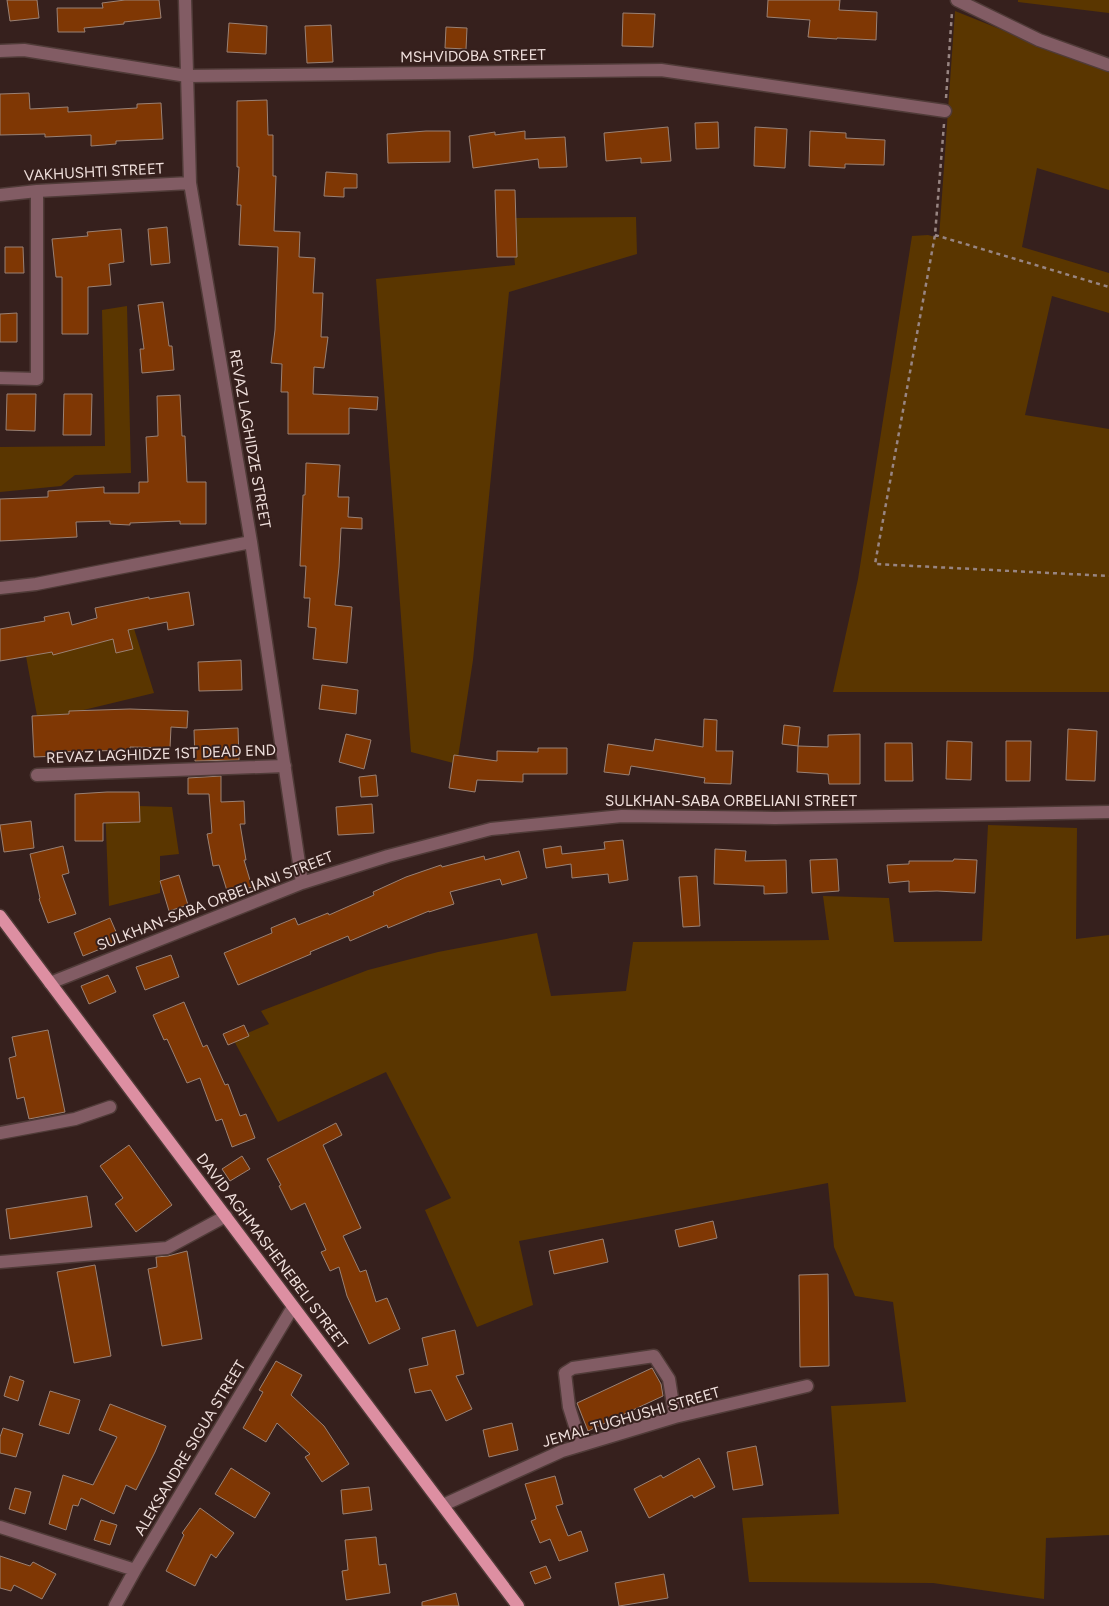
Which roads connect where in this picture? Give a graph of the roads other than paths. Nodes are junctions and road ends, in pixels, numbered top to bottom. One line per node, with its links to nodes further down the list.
1 (185, 0): 5 (street, REVAZ LAGHIDZE STREET)
2 (954, 5): 4 (street)
3 (0, 51): 5 (street, MSHVIDOBA STREET)
4 (1109, 64)
5 (187, 76): 6 (street, MSHVIDOBA STREET); 7 (street, REVAZ LAGHIDZE STREET)
6 (945, 111)
7 (190, 183): 8 (street, VAKHUSHTI STREET); 11 (street, REVAZ LAGHIDZE STREET)
8 (37, 191): 9 (street, VAKHUSHTI STREET); 10 (street)
9 (0, 195)
10 (0, 378)
11 (252, 542): 12 (street); 13 (street, REVAZ LAGHIDZE STREET)
12 (0, 588)
13 (286, 766): 14 (street, REVAZ LAGHIDZE 1ST DEAD END); 16 (street, REVAZ LAGHIDZE STREET)
14 (38, 775)
15 (1109, 812): 16 (street, SULKHAN-SABA ORBELIANI STREET)
16 (302, 883): 18 (street, SULKHAN-SABA ORBELIANI STREET)
17 (0, 916): 18 (main road, DAVID AGHMASHENEBELI STREET)
18 (50, 983): 21 (main road, DAVID AGHMASHENEBELI STREET)
19 (110, 1107): 20 (street)
20 (0, 1133)
21 (226, 1216): 22 (street); 23 (main road, DAVID AGHMASHENEBELI STREET)
22 (0, 1262)
23 (294, 1307): 27 (main road, DAVID AGHMASHENEBELI STREET); 29 (street, ALEKSANDRE SIGUA STREET)
24 (807, 1386): 25 (street, JEMAL TUGHUSHI STREET)
25 (675, 1417): 26 (street, JEMAL TUGHUSHI STREET); 26 (street)
26 (580, 1445): 27 (street, JEMAL TUGHUSHI STREET)
27 (442, 1505): 31 (main road, DAVID AGHMASHENEBELI STREET)
28 (0, 1527): 29 (street)
29 (135, 1570): 30 (street, ALEKSANDRE SIGUA STREET)
30 (116, 1606)
31 (518, 1606)

